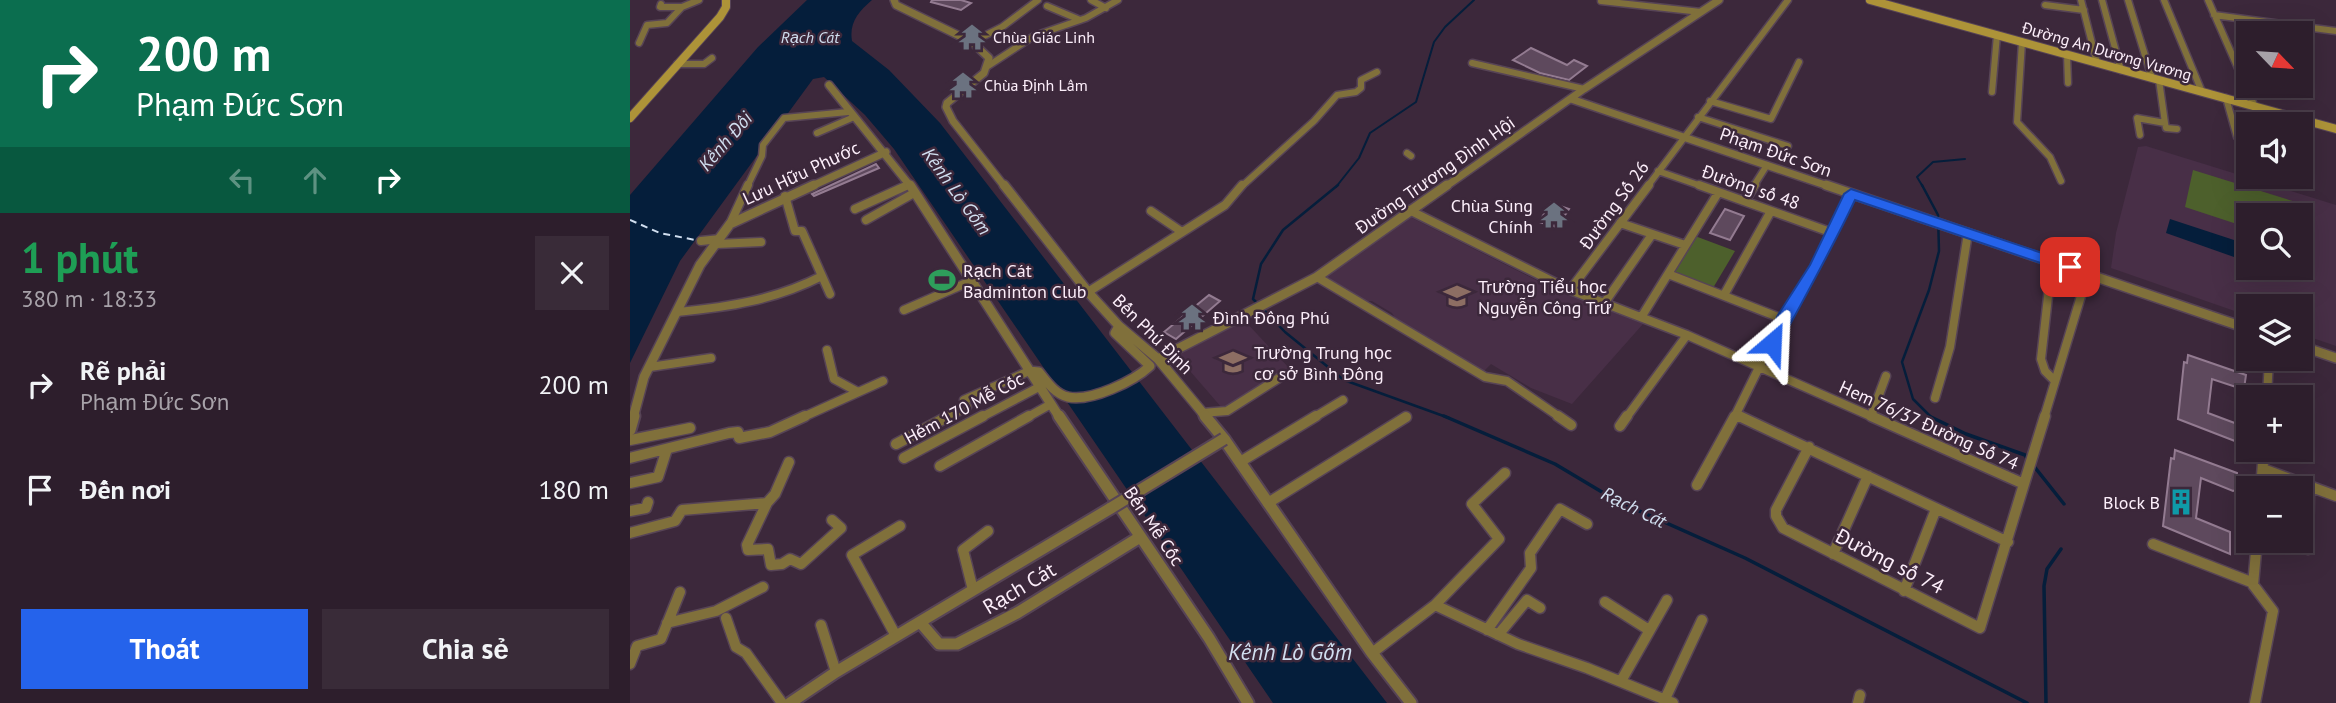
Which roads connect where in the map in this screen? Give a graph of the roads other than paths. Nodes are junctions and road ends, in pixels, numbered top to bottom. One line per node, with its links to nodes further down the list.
1 (699, 0): 20 (street)
2 (726, 0): 36 (main road)
3 (894, 0): 28 (street)
4 (1038, 0): 28 (street)
5 (1091, 0): 21 (street)
6 (1118, 0): 21 (street)
7 (1719, 0): 23 (street, Đường Trương Đình Hội)
8 (1788, 0): 48 (street, Đường Số 26)
9 (1870, 0): 15 (main road, Đường An Dương Vương)
10 (2081, 0): 22 (street)
11 (2102, 0): 38 (street)
12 (2128, 0): 40 (street)
13 (2164, 0): 45 (street)
14 (2208, 0): 24 (street)
15 (1884, 2): 27 (main road, Đường An Dương Vương)
16 (1600, 3): 23 (street)
17 (661, 4): 20 (street)
18 (2045, 5): 22 (street)
19 (1047, 6): 25 (street)
20 (682, 7): 30 (street)
21 (1106, 8): 25 (street)
22 (2084, 10): 35 (street)
23 (1701, 12): 43 (street, Đường Trương Đình Hội)
24 (2214, 15): 26 (street); 49 (street)
25 (1080, 20): 37 (street)
26 (2336, 31)
27 (1997, 35): 29 (main road, Đường An Dương Vương); 44 (street)
28 (972, 42): 37 (street)
29 (2022, 42): 31 (main road, Đường An Dương Vương); 65 (street)
30 (639, 43)
31 (2067, 55): 35 (main road, Đường An Dương Vương); 41 (street)
32 (712, 58): 36 (street)
33 (1799, 62): 48 (street)
34 (1472, 63): 43 (street)
35 (2097, 63): 38 (main road, Đường An Dương Vương)
36 (677, 64): 53 (main road)
37 (988, 66): 93 (street, Bến Phú Định)
38 (2121, 70): 40 (main road, Đường An Dương Vương)
39 (1377, 72): 78 (street)
40 (2156, 79): 45 (main road, Đường An Dương Vương); 54 (street)
41 (2068, 83)
42 (829, 85): 51 (street, Bến Mễ Cốc)
43 (1584, 89): 46 (street, Đường Trương Đình Hội)
44 (1992, 92)
45 (2202, 92): 47 (main road, Đường An Dương Vương)
46 (1571, 99): 60 (street, Phạm Đức Sơn); 72 (street, Đường Trương Đình Hội)
47 (2226, 99): 49 (main road, Đường An Dương Vương); 58 (street)
48 (1710, 102): 52 (street, Đường Số 26)
49 (2255, 107): 50 (street); 56 (main road, Đường An Dương Vương)
50 (2256, 112)
51 (851, 114): 57 (street); 62 (street, Bến Mễ Cốc); 77 (street, Lưu Hữu Phước)
52 (1698, 117): 60 (street, Đường Số 26); 61 (street)
53 (630, 118)
54 (2165, 123): 55 (street); 59 (street)
55 (2177, 129)
56 (2336, 130)
57 (817, 133)
58 (2236, 133)
59 (2140, 135)
60 (1683, 137): 63 (street, Phạm Đức Sơn); 64 (street, Đường Số 26)
61 (1788, 146)
62 (887, 152): 66 (street, Bến Mễ Cốc); 69 (street, Lưu Hữu Phước)
63 (1767, 165): 68 (street, Phạm Đức Sơn); 70 (street, Đường số 48)
64 (1658, 171): 67 (street, Đường số 48); 76 (street, Đường Số 26)
65 (2061, 181)
66 (912, 189): 71 (street); 75 (street); 91 (street, Bến Mễ Cốc)
67 (1718, 192): 70 (street, Đường số 48); 85 (street)
68 (1851, 194): 79 (street); 80 (street, Phạm Đức Sơn)
69 (785, 196): 77 (street, Lưu Hữu Phước); 89 (street)
70 (1745, 201): 74 (street, Đường số 48)
71 (855, 209)
72 (1409, 210): 90 (street, Đường Trương Đình Hội); 92 (street, Hem 76/37 Đường Số 74)
73 (1151, 211): 78 (street)
74 (1771, 211): 79 (street, Đường số 48); 95 (street)
75 (866, 220)
76 (1620, 223): 81 (street); 92 (street, Đường Số 26)
77 (730, 224): 83 (street, Lưu Hữu Phước)
78 (1182, 232): 93 (street)
79 (1833, 233): 100 (street)
80 (1968, 233): 86 (street, Phạm Đức Sơn); 118 (street)
81 (1651, 236): 85 (street); 96 (street)
82 (701, 241): 83 (street)
83 (718, 242): 84 (street); 98 (street, Lưu Hữu Phước)
84 (761, 242)
85 (1685, 245): 87 (street)
86 (2052, 261): 88 (street, Phạm Đức Sơn); 115 (street)
87 (1668, 274): 95 (street); 99 (street)
88 (2088, 274): 101 (street, Phạm Đức Sơn); 115 (street)
89 (822, 276): 94 (street); 98 (street)
90 (1317, 277): 108 (street, Đường Trương Đình Hội); 125 (street)
91 (971, 281): 97 (street); 111 (street, Bến Mễ Cốc)
92 (1570, 290): 96 (street, Hem 76/37 Đường Số 74)
93 (1088, 292): 102 (street, Bến Phú Định)
94 (830, 294)
95 (1724, 295): 100 (street)
96 (1605, 302): 99 (street, Hem 76/37 Đường Số 74)
97 (904, 310)
98 (677, 312): 109 (street, Lưu Hữu Phước)
99 (1642, 316): 103 (street, Hem 76/37 Đường Số 74)
100 (1783, 319): 110 (street)
101 (2236, 325)
102 (1119, 326): 108 (street, Bến Phú Định); 116 (street)
103 (1687, 335): 110 (street, Hem 76/37 Đường Số 74); 126 (street)
104 (827, 350): 117 (street)
105 (2313, 350): 107 (street)
106 (711, 358): 109 (street)
107 (2336, 358)
108 (1158, 359): 121 (street, Bến Phú Định)
109 (650, 367): 128 (street, Lưu Hữu Phước)
110 (1761, 367): 122 (street); 123 (street, Hem 76/37 Đường Số 74)
111 (1029, 371): 116 (street, Bến Mễ Cốc); 131 (street)
112 (1885, 376): 123 (street)
113 (1279, 378): 121 (street)
114 (883, 381): 117 (street)
115 (2055, 381): 146 (street)
116 (1043, 384): 120 (street, Bến Mễ Cốc); 135 (street, Hẻm 170 Mễ Cốc)
117 (858, 392): 133 (street)
118 (1935, 398)
119 (1343, 400): 137 (street)
120 (1051, 404): 139 (street); 160 (street, Bến Mễ Cốc)
121 (1202, 413): 129 (street, Bến Phú Định)
122 (1736, 415): 132 (street); 147 (street)
123 (1871, 416): 146 (street, Hem 76/37 Đường Số 74)
124 (1406, 417): 152 (street)
125 (1572, 425)
126 (1620, 426)
127 (690, 428): 130 (street)
128 (630, 430)
129 (1224, 439): 137 (street, Bến Phú Định); 167 (street, Rạch Cát, bridge)
130 (630, 440)
131 (896, 444)
132 (1809, 447): 144 (street); 164 (street, Đường số 74)
133 (667, 449): 134 (street); 145 (street)
134 (630, 457)
135 (904, 458)
136 (789, 462): 151 (street)
137 (1240, 462): 152 (street, Bến Phú Định)
138 (2263, 462): 140 (street)
139 (940, 466)
140 (2263, 469): 142 (street); 143 (street)
141 (1506, 473): 172 (street)
142 (2263, 476)
143 (2281, 476)
144 (1868, 477): 153 (street); 164 (street)
145 (630, 483)
146 (2024, 484): 161 (street, Hem 76/37 Đường Số 74)
147 (1697, 485)
148 (2313, 488): 149 (street)
149 (2336, 496)
150 (648, 502): 154 (street)
151 (767, 503): 155 (street); 159 (street)
152 (1268, 503): 184 (street, Bến Phú Định)
153 (1936, 509): 161 (street); 168 (street)
154 (630, 511)
155 (832, 520)
156 (1587, 524): 180 (street)
157 (900, 526): 183 (street)
158 (988, 531): 167 (street)
159 (630, 533)
160 (1140, 537): 176 (street, Rạch Cát); 191 (street, Bến Mễ Cốc)
161 (2008, 542): 179 (street, Hem 76/37 Đường Số 74)
162 (2153, 544): 165 (street)
163 (2256, 553): 165 (street)
164 (1833, 554): 168 (street, Đường số 74)
165 (2253, 584): 193 (street)
166 (763, 587): 177 (street)
167 (973, 590): 176 (street, Rạch Cát)
168 (1904, 591): 179 (street, Đường số 74)
169 (680, 592): 177 (street)
170 (1667, 600): 181 (street)
171 (1605, 602): 181 (street)
172 (1435, 605): 180 (street); 184 (street)
173 (1540, 608): 182 (street)
174 (726, 618): 189 (street)
175 (1702, 620): 188 (street)
176 (920, 622): 183 (street, Rạch Cát)
177 (667, 623): 185 (street)
178 (821, 625): 186 (street)
179 (1980, 628)
180 (1487, 630): 182 (street)
181 (1649, 630): 187 (street)
182 (1498, 635): 187 (street)
183 (896, 636): 186 (street, Rạch Cát)
184 (1372, 653): 192 (street, Bến Phú Định)
185 (630, 664)
186 (836, 672): 190 (street, Rạch Cát)
187 (1621, 681): 188 (street)
188 (1669, 701)
189 (782, 703)
190 (790, 703)
191 (1248, 703)
192 (1411, 703)
193 (2255, 703)

